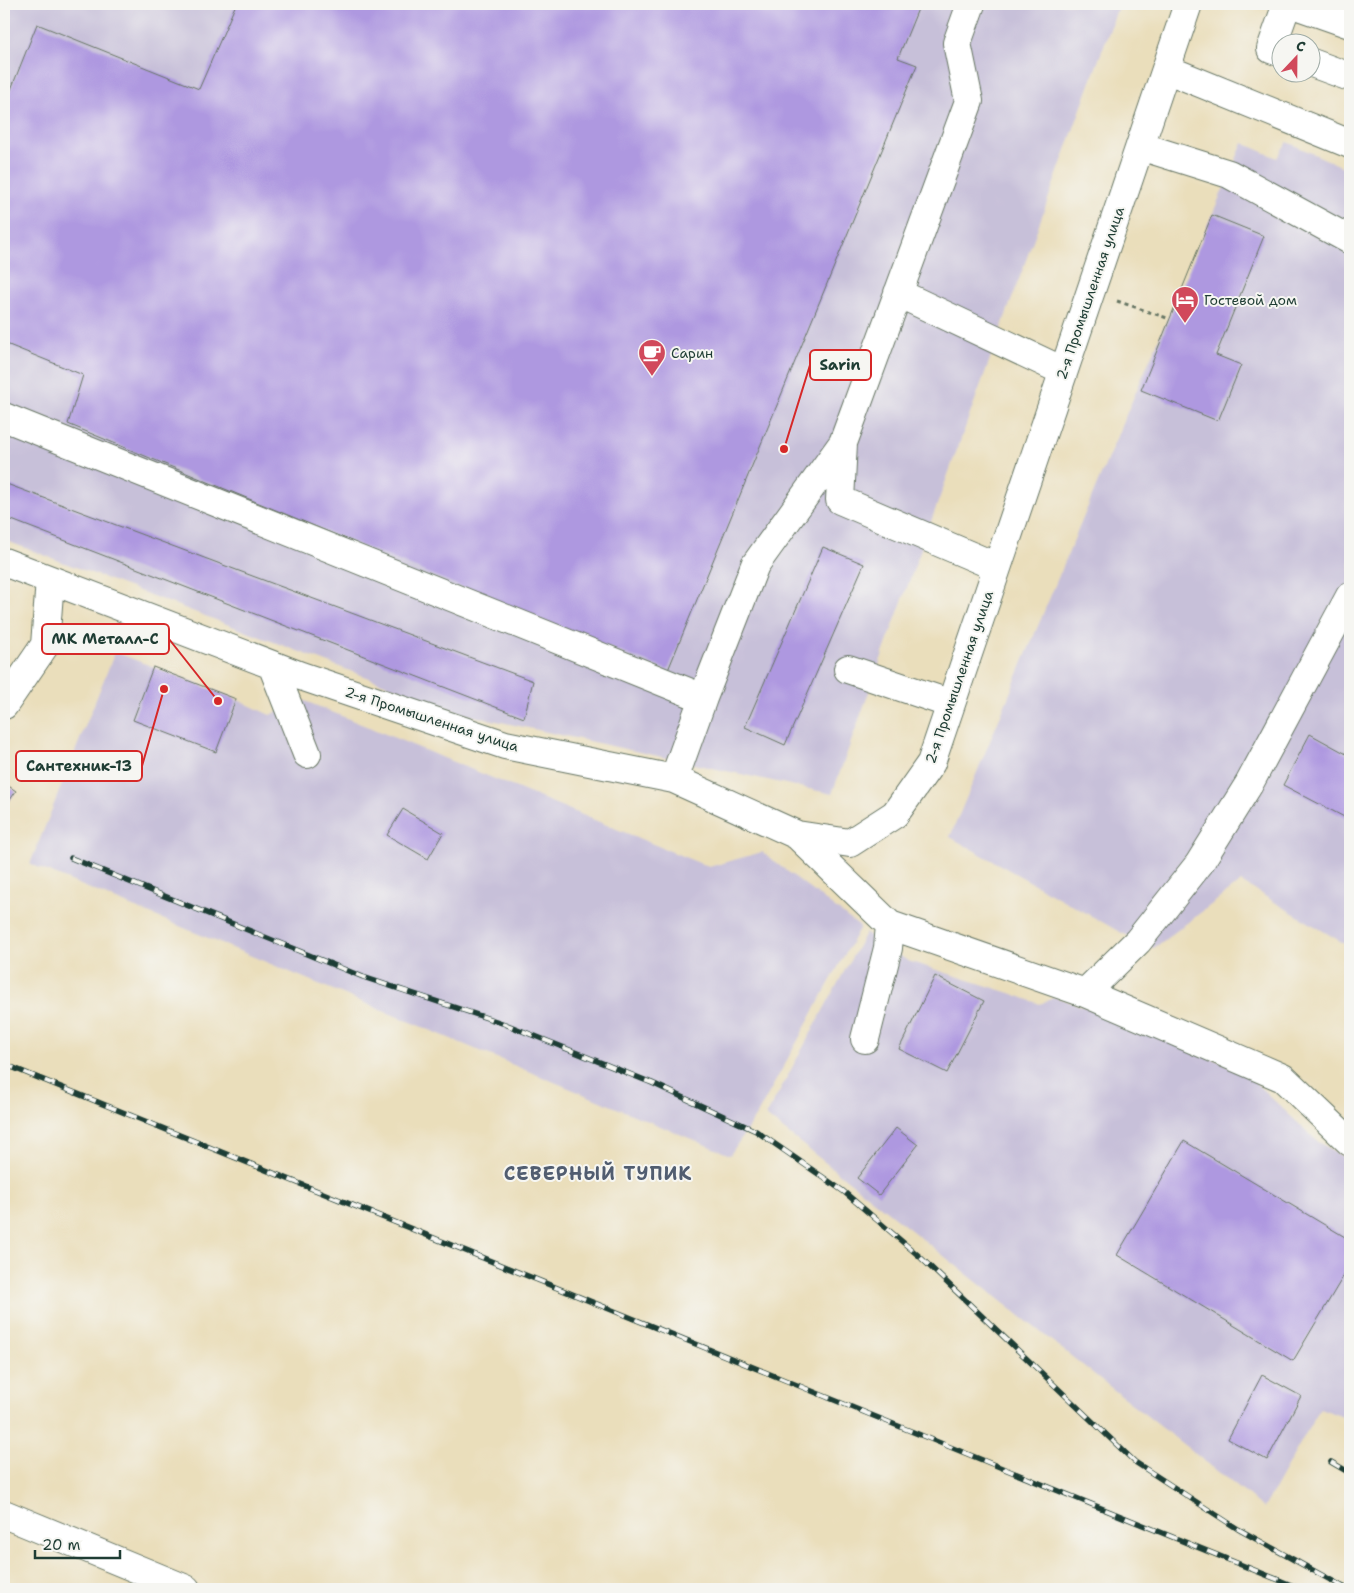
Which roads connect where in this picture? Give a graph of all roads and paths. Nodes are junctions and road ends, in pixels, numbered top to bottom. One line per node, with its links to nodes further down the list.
1 (971, 4): 14 (street)
2 (1287, 4): 6 (street)
3 (1292, 4): 5 (street)
4 (1180, 8): 8 (street, 2-я Промышленная улица)
5 (1350, 24)
6 (1277, 32)
7 (1322, 67): 9 (street)
8 (1166, 69): 10 (street); 11 (street, 2-я Промышленная улица)
9 (1350, 77)
10 (1350, 144)
11 (1140, 146): 12 (street); 13 (street, 2-я Промышленная улица)
12 (1350, 240)
13 (1090, 292): 15 (path); 16 (street, 2-я Промышленная улица)
14 (898, 293): 16 (street); 18 (street)
15 (1168, 318)
16 (1063, 371): 20 (street, 2-я Промышленная улица)
17 (4, 418): 25 (street)
18 (843, 443): 20 (street); 25 (street)
19 (4, 562): 21 (street, 2-я Промышленная улица)
20 (997, 567): 27 (street, 2-я Промышленная улица)
21 (50, 580): 23 (street, 2-я Промышленная улица); 26 (street)
22 (1350, 596): 32 (street)
23 (272, 665): 28 (street); 29 (street, 2-я Промышленная улица)
24 (848, 670): 27 (street)
25 (703, 698): 29 (street)
26 (4, 704)
27 (951, 704): 30 (street, 2-я Промышленная улица)
28 (307, 754)
29 (674, 779): 30 (street, 2-я Промышленная улица)
30 (797, 834): 31 (street)
31 (890, 925): 32 (street); 33 (street)
32 (1085, 993): 34 (street)
33 (865, 1039)
34 (1350, 1142)
35 (4, 1514): 36 (street)
36 (186, 1589)

